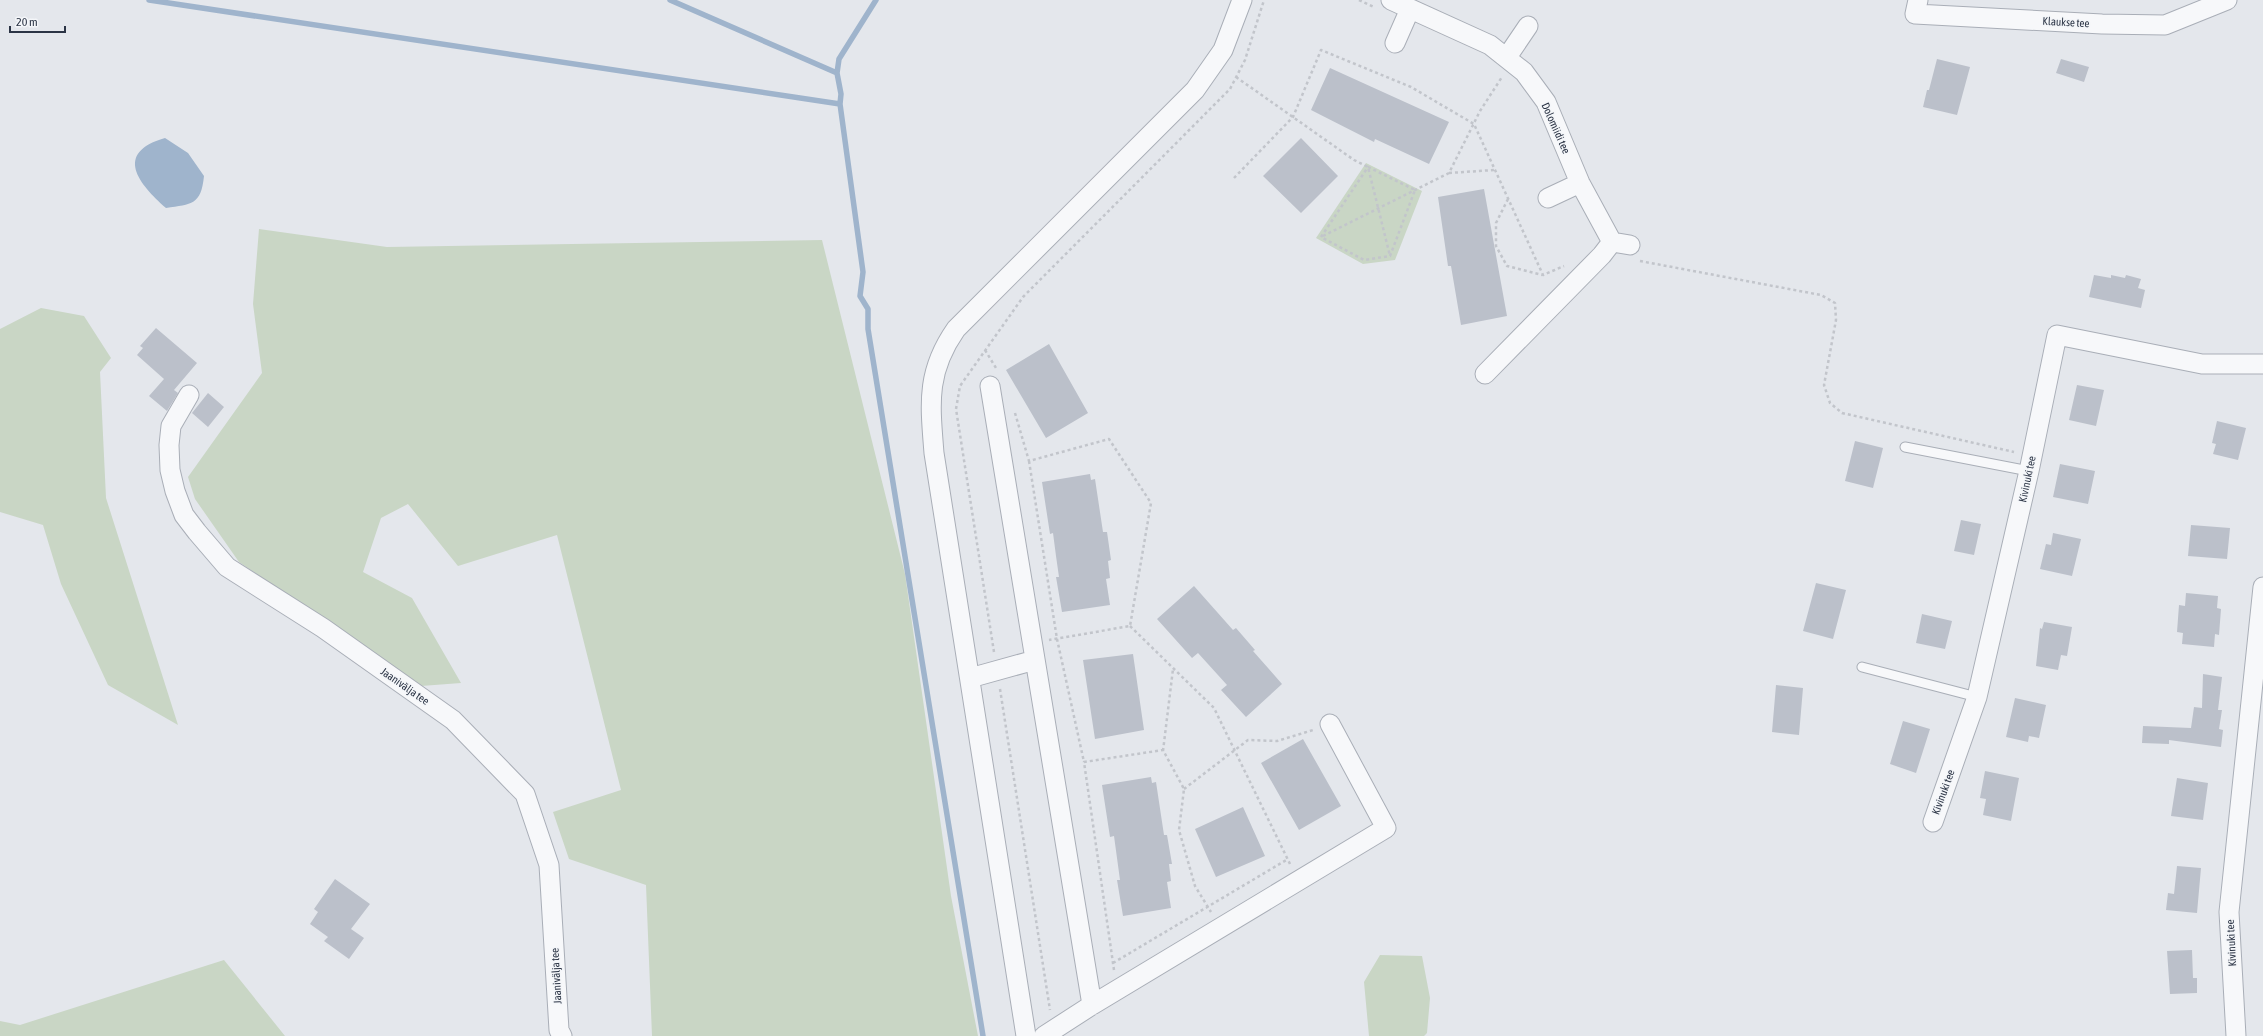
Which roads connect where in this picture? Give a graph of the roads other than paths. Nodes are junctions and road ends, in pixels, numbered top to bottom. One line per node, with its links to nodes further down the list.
1 (1242, 0): 22 (street)
2 (1918, 0): 3 (street, Klaukse tee)
3 (2226, 0)
4 (1385, 4): 5 (street, Dolomiidi tee)
5 (1410, 8): 7 (street); 8 (street, Dolomiidi tee)
6 (1528, 26): 8 (street)
7 (1395, 42)
8 (1506, 64): 9 (street, Dolomiidi tee)
9 (1580, 183): 10 (street); 11 (street, Dolomiidi tee)
10 (1548, 198)
11 (1612, 242): 12 (street); 14 (street)
12 (1633, 253)
13 (2263, 364): 18 (street, Kivinuki tee)
14 (1485, 374)
15 (993, 378): 20 (street)
16 (189, 395): 28 (street, Jaanivälja tee)
17 (1905, 447): 18 (lane)
18 (2031, 464): 23 (street, Kivinuki tee)
19 (2263, 587): 30 (street, Kivinuki tee)
20 (1033, 652): 22 (street); 26 (street)
21 (1862, 667): 23 (lane)
22 (970, 678): 29 (street)
23 (1977, 697): 25 (street, Kivinuki tee)
24 (1330, 724): 26 (street)
25 (1933, 822)
26 (1092, 1005): 27 (street)
27 (1049, 1033)
28 (562, 1036)
29 (1026, 1036)
30 (2236, 1036)

